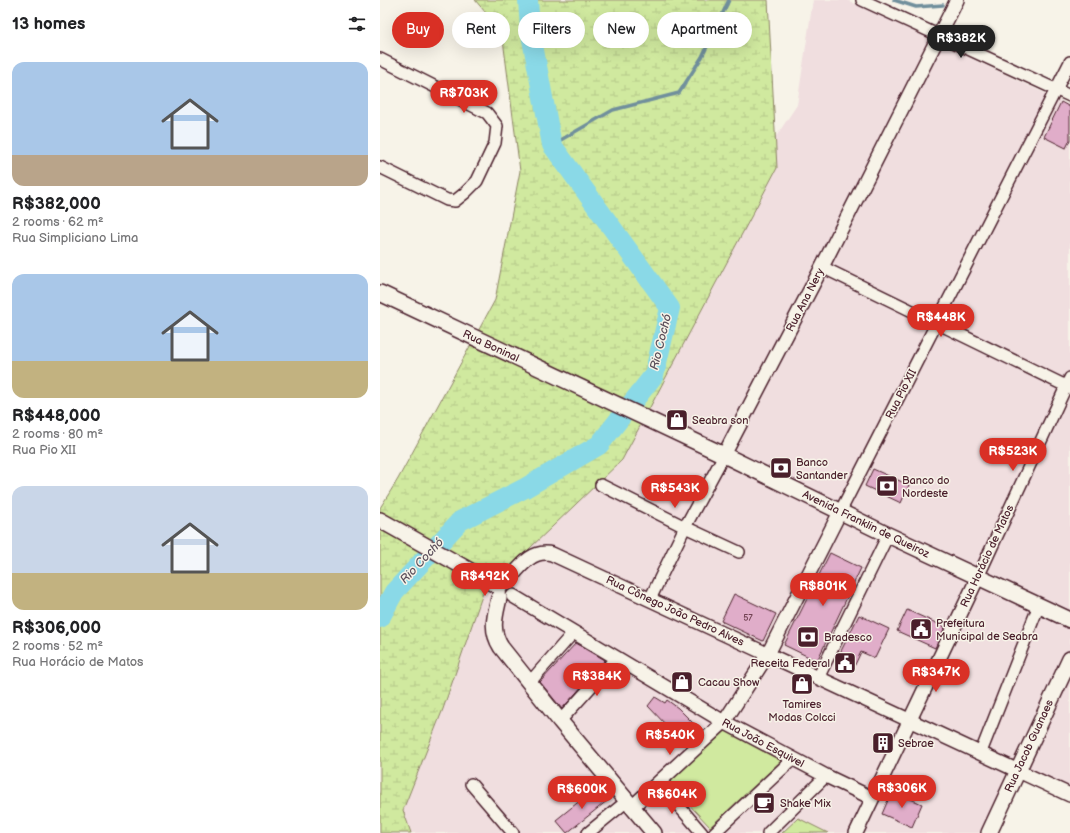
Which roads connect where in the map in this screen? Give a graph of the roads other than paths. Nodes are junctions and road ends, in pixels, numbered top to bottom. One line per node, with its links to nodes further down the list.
1 (862, 0): 3 (street)
2 (957, 0): 3 (street, Rua Ana Nery)
3 (938, 36): 6 (street); 9 (street, Rua Ana Nery)
4 (380, 59): 8 (street)
5 (1070, 62): 6 (street, Rua Pio XII)
6 (1056, 89): 7 (street); 11 (street, Rua Pio XII)
7 (1070, 96)
8 (380, 167)
9 (822, 267): 11 (street); 14 (street, Rua Ana Nery)
10 (380, 293): 13 (main road, Rua Boninal)
11 (937, 324): 12 (street); 16 (street, Rua Pio XII)
12 (1069, 384): 21 (street, Rua Horácio de Matos)
13 (662, 427): 14 (main road, Avenida Franklin de Queiroz)
14 (724, 455): 16 (main road, Avenida Franklin de Queiroz); 18 (street, Rua Ana Nery)
15 (601, 485): 18 (street)
16 (840, 512): 19 (main road, Avenida Franklin de Queiroz); 27 (street, Rua Pio XII)
17 (380, 520): 22 (main road)
18 (684, 527): 20 (street); 23 (street, Rua Ana Nery)
19 (888, 535): 21 (main road, Avenida Franklin de Queiroz); 30 (street)
20 (739, 552)
21 (978, 577): 24 (main road, Avenida Franklin de Queiroz); 32 (street, Rua Horácio de Matos)
22 (501, 589): 23 (street, Rua Cônego João Pedro Alves); 26 (street, Rua João Esquivel); 31 (main road)
23 (650, 599): 27 (street, Rua Cônego João Pedro Alves)
24 (1039, 605): 25 (main road, Avenida Franklin de Queiroz); 35 (street)
25 (1070, 620)
26 (573, 632): 28 (street, Rua João Esquivel); 31 (street)
27 (768, 654): 30 (street, Rua Cônego João Pedro Alves); 34 (street, Rua Pio XII)
28 (617, 658): 33 (street); 34 (street, Rua João Esquivel)
29 (1070, 659): 37 (main road, Rua Jacob Guanaes)
30 (818, 678): 32 (street, Rua Cônego João Pedro Alves)
31 (530, 682): 33 (main road)
32 (910, 720): 35 (street, Rua Cônego João Pedro Alves); 42 (street, Rua Horácio de Matos)
33 (560, 721): 43 (main road)
34 (724, 722): 36 (street, Rua João Esquivel); 39 (street, Rua Pio XII)
35 (981, 752): 37 (street, Rua Cônego João Pedro Alves)
36 (793, 759): 38 (street, Rua João Esquivel); 48 (street)
37 (1018, 770): 41 (street, Rua Cônego João Pedro Alves); 51 (main road, Rua Jacob Guanaes)
38 (826, 776): 42 (street, Rua João Esquivel); 49 (street)
39 (659, 783): 43 (street, Rua Pio XII); 47 (street)
40 (471, 784): 44 (street)
41 (1070, 795)
42 (872, 798): 50 (street, Rua Horácio de Matos)
43 (629, 804): 45 (street); 46 (main road)
44 (513, 833)
45 (588, 833)
46 (654, 833)
47 (702, 833)
48 (714, 833)
49 (768, 833)
50 (856, 833)
51 (989, 833)

